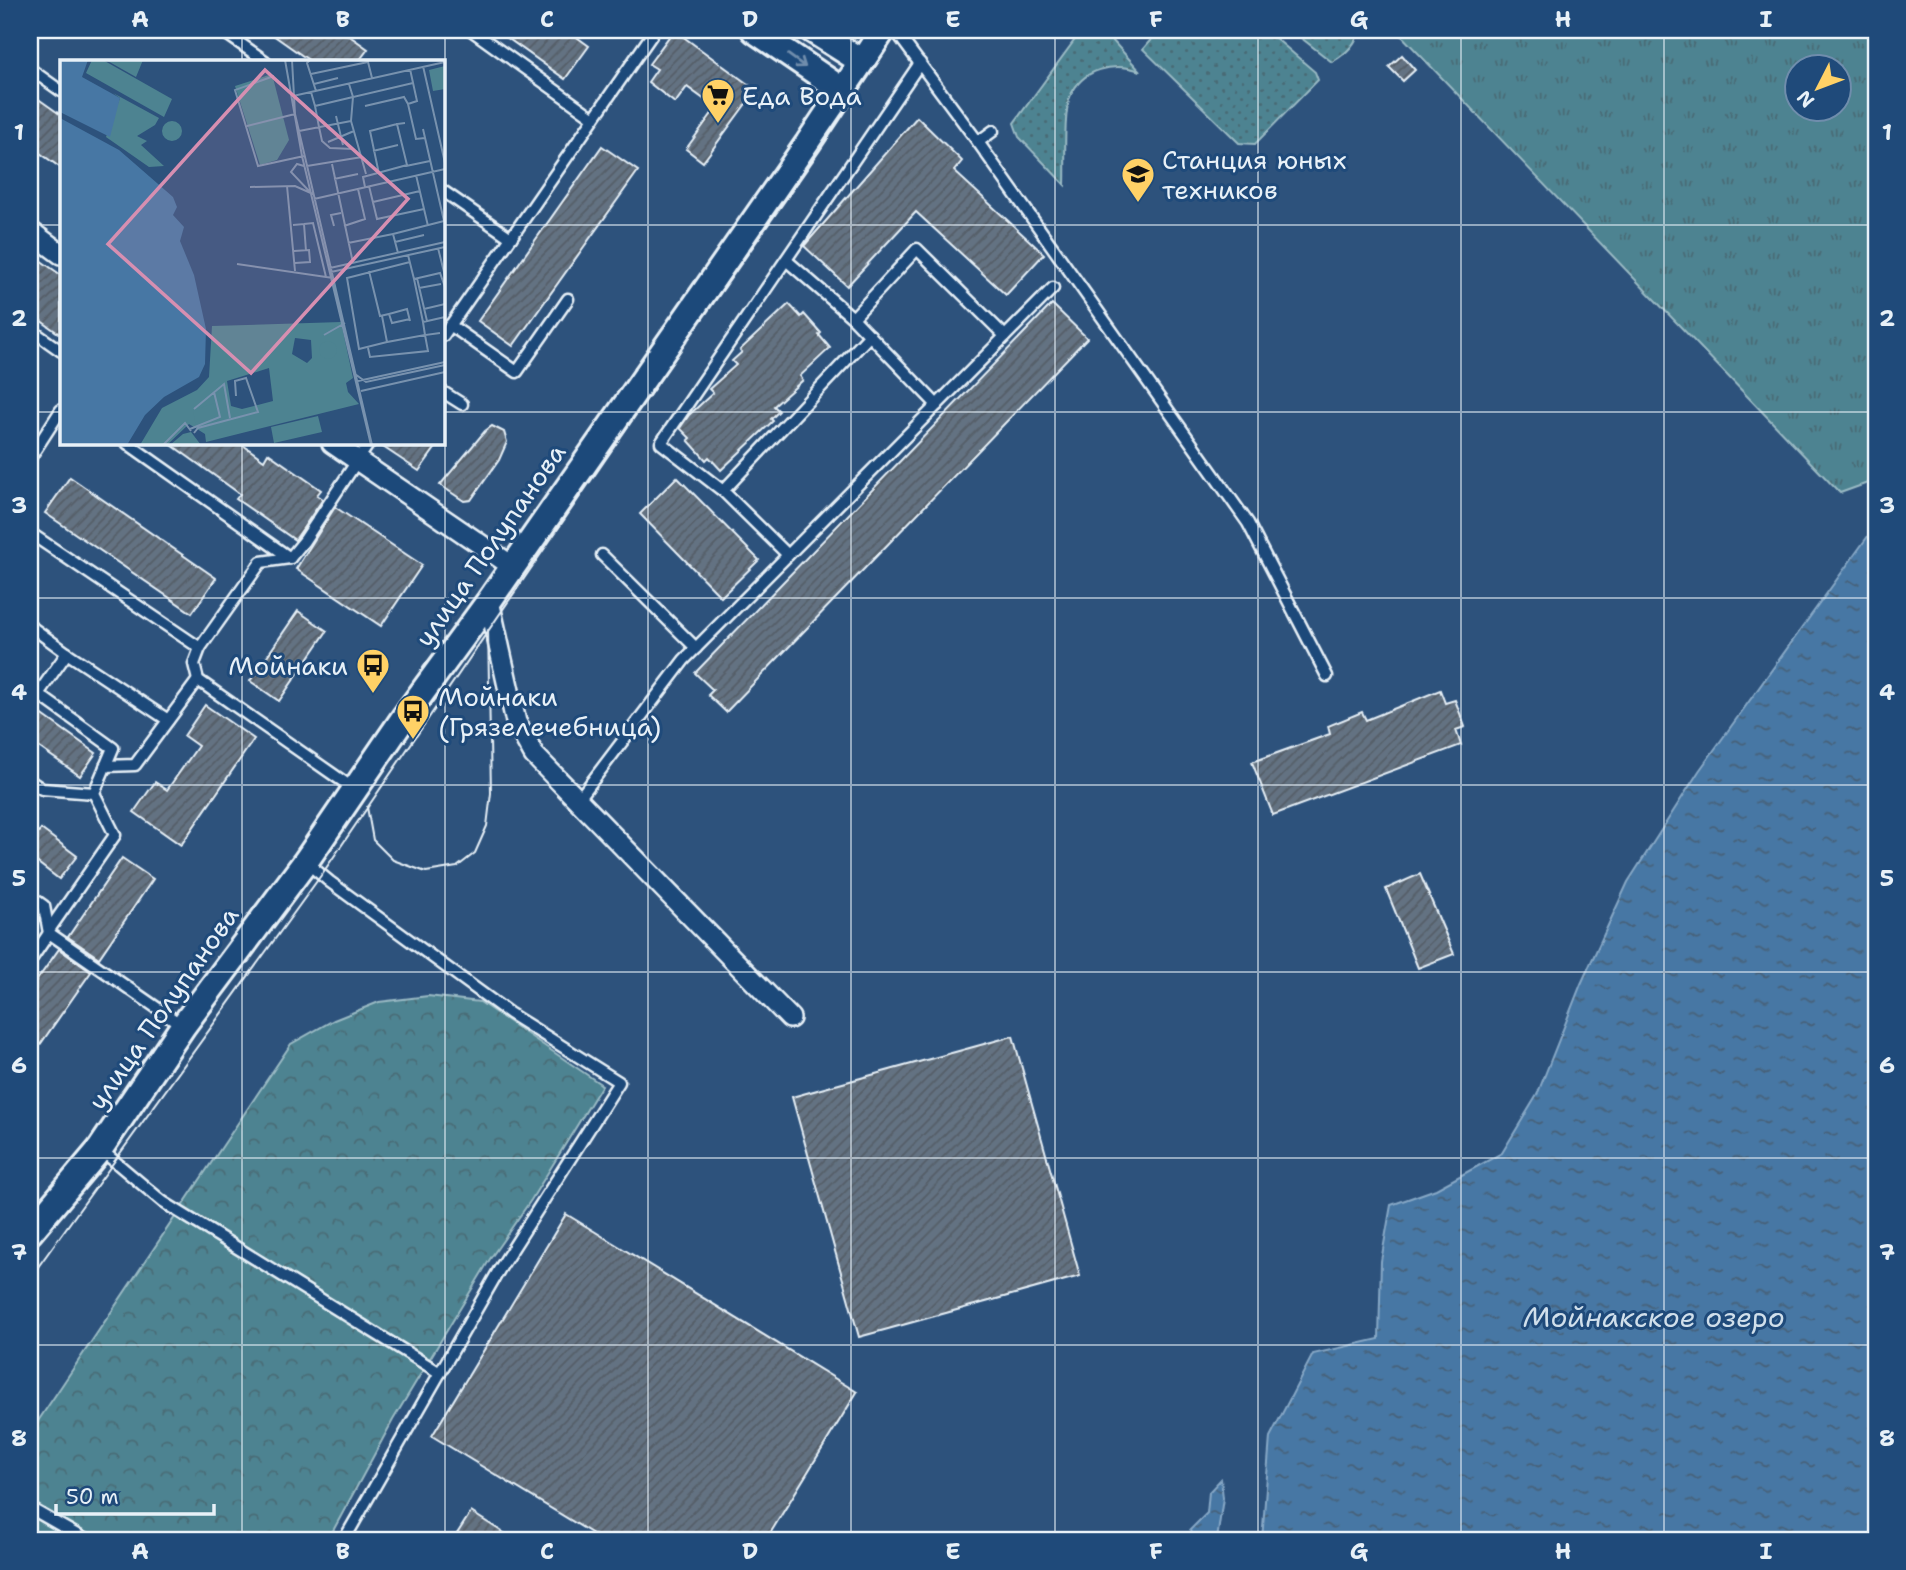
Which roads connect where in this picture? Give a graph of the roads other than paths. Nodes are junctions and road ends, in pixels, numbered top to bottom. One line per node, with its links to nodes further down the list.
1 (221, 30): 8 (lane)
2 (471, 30): 14 (lane)
3 (655, 30): 14 (lane)
4 (754, 30): 13 (street, one-way to 13)
5 (812, 30): 9 (street)
6 (883, 30): 9 (street)
7 (895, 30): 10 (lane)
8 (264, 60)
9 (861, 61): 13 (street, улица Полупанова)
10 (920, 63): 16 (lane); 21 (lane)
11 (30, 69): 12 (lane)
12 (60, 90)
13 (842, 90): 45 (street, улица Полупанова)
14 (594, 118): 19 (lane)
15 (993, 131): 16 (lane)
16 (978, 142): 51 (lane)
17 (444, 192): 19 (lane)
18 (30, 231): 20 (street)
19 (511, 238): 25 (lane)
20 (60, 253)
21 (786, 260): 24 (lane); 40 (lane)
22 (1053, 288): 29 (lane)
23 (568, 299): 25 (lane)
24 (853, 318): 28 (lane); 29 (lane)
25 (450, 325): 27 (lane)
26 (30, 329): 30 (lane)
27 (444, 334)
28 (870, 335): 33 (lane); 40 (lane)
29 (1005, 337): 33 (lane)
30 (60, 350)
31 (444, 393): 32 (lane)
32 (462, 404)
33 (937, 405): 43 (lane)
34 (60, 412): 38 (lane)
35 (128, 444): 44 (lane)
36 (333, 444): 39 (street)
37 (368, 444): 39 (lane)
38 (30, 457)
39 (357, 460): 44 (lane); 45 (street)
40 (723, 491): 43 (lane)
41 (30, 533): 48 (lane)
42 (602, 555): 49 (lane)
43 (788, 555): 49 (lane)
44 (290, 558): 48 (lane)
45 (512, 566): 46 (street, улица Полупанова)
46 (489, 601): 57 (street, улица Полупанова); 59 (street)
47 (30, 626): 50 (lane)
48 (200, 648): 52 (lane)
49 (696, 648): 59 (lane)
50 (67, 653): 53 (lane); 54 (lane)
51 (1327, 676)
52 (198, 680): 54 (lane); 57 (lane)
53 (34, 692): 55 (lane)
54 (168, 720): 55 (lane)
55 (105, 766): 58 (lane)
56 (30, 781): 58 (lane)
57 (354, 789): 60 (street, улица Полупанова)
58 (94, 793): 62 (lane)
59 (578, 800): 64 (street)
60 (306, 861): 65 (street, улица Полупанова); 68 (lane)
61 (30, 896): 62 (lane)
62 (49, 931): 63 (lane); 65 (lane)
63 (30, 961)
64 (790, 1018)
65 (183, 1026): 66 (street, улица Полупанова)
66 (100, 1149): 67 (street, улица Полупанова); 68 (lane)
67 (30, 1232)
68 (440, 1373): 71 (lane)
69 (30, 1508): 70 (lane)
70 (86, 1540)
71 (344, 1540)

